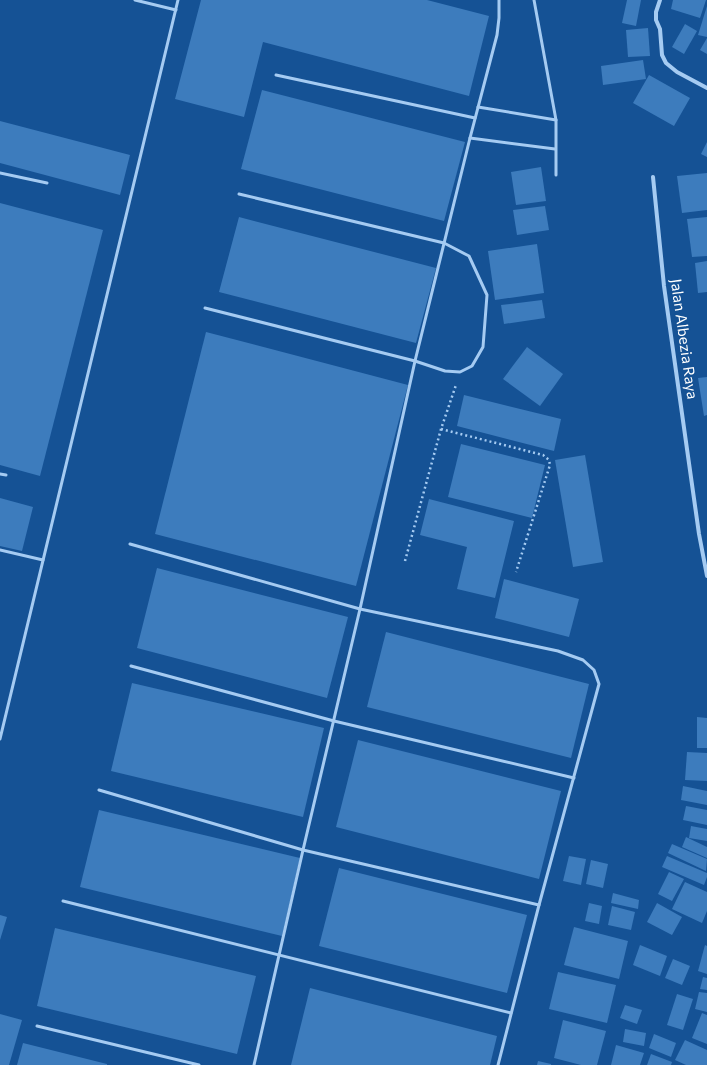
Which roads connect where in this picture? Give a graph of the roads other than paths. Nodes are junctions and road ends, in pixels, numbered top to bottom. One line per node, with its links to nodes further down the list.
1 (135, 0): 6 (lane)
2 (178, 0): 6 (lane)
3 (499, 0): 9 (lane)
4 (534, 0): 11 (lane)
5 (660, 0): 8 (street)
6 (176, 10): 26 (lane)
7 (276, 75): 10 (lane)
8 (707, 88)
9 (478, 107): 10 (lane); 11 (lane)
10 (475, 118): 12 (lane)
11 (556, 120): 13 (lane)
12 (470, 138): 13 (lane); 19 (lane)
13 (555, 149): 15 (lane)
14 (0, 173): 17 (lane)
15 (556, 175)
16 (653, 177): 27 (street, Jalan Albezia Raya)
17 (47, 184)
18 (239, 194): 19 (lane)
19 (444, 243): 21 (lane); 21 (lane)
20 (205, 308): 21 (lane)
21 (415, 361): 28 (lane)
22 (0, 474): 23 (lane)
23 (6, 475)
24 (130, 544): 28 (lane)
25 (0, 550): 26 (lane)
26 (43, 560): 31 (lane)
27 (707, 576)
28 (360, 609): 30 (lane); 32 (lane)
29 (131, 666): 30 (lane)
30 (334, 721): 32 (lane); 34 (lane)
31 (0, 739)
32 (574, 778): 36 (lane)
33 (99, 790): 34 (lane)
34 (303, 850): 36 (lane); 37 (lane)
35 (63, 901): 37 (lane)
36 (539, 905): 38 (lane)
37 (279, 956): 38 (lane); 41 (lane)
38 (511, 1013): 42 (lane)
39 (38, 1026): 40 (lane)
40 (199, 1065)
41 (254, 1065)
42 (498, 1065)

